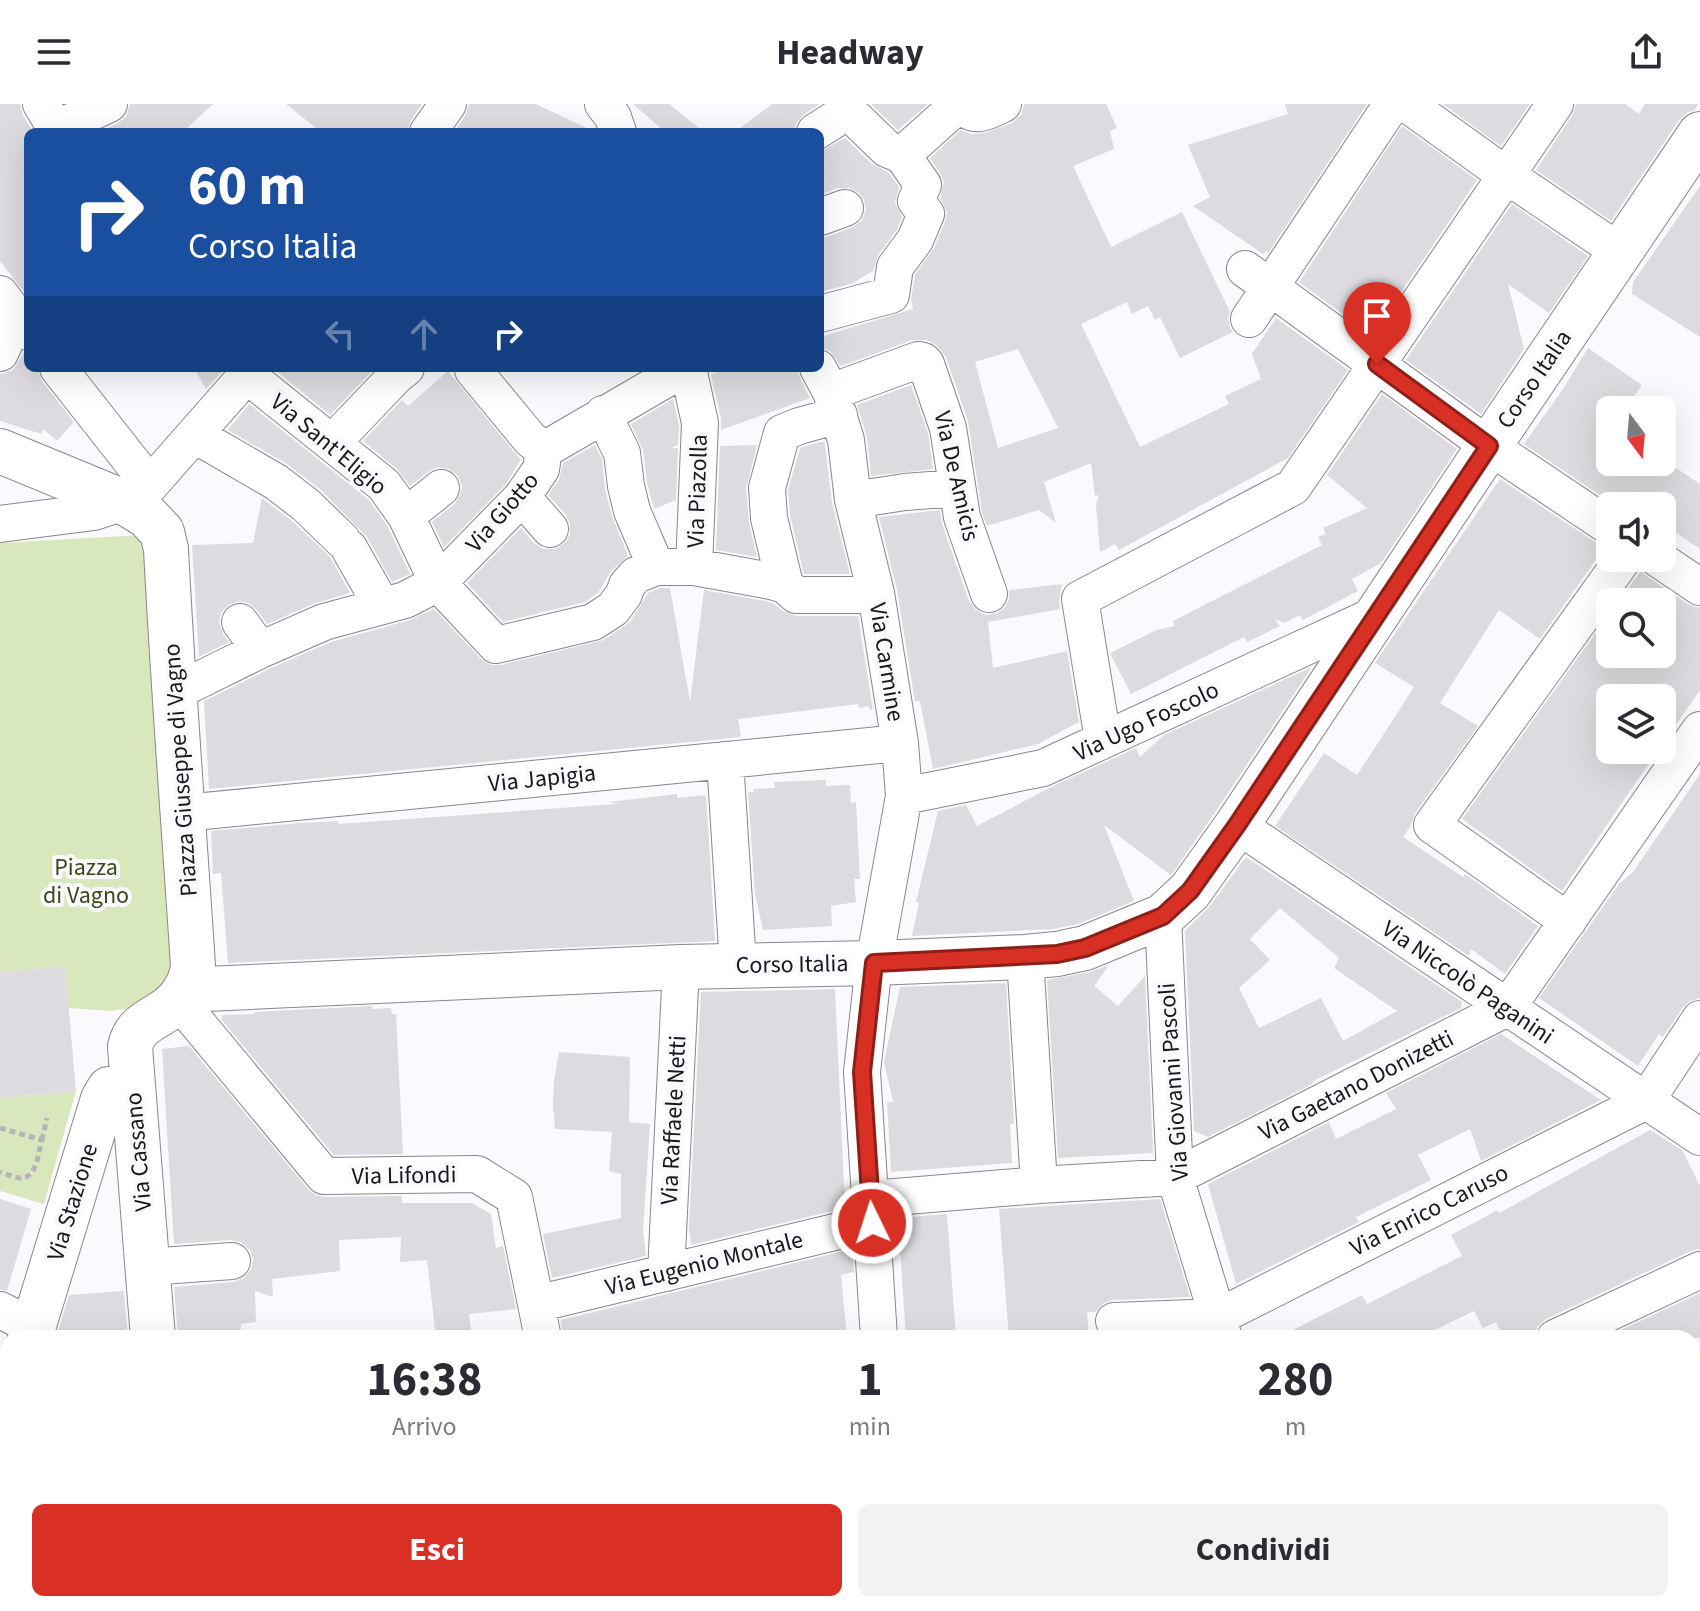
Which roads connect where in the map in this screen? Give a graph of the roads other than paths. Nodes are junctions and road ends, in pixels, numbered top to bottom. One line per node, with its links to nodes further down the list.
1 (109, 104): 9 (street)
2 (448, 104): 10 (street)
3 (603, 104): 11 (street)
4 (959, 104): 5 (street); 14 (street)
5 (1003, 104)
6 (1392, 104): 17 (street)
7 (1407, 104): 15 (street)
8 (1555, 104): 15 (street)
9 (48, 116)
10 (431, 128)
11 (617, 128)
12 (821, 128): 14 (street)
13 (1700, 134): 16 (main road, Corso Italia)
14 (902, 155): 18 (street)
15 (1506, 175): 16 (street); 22 (street)
16 (1620, 252): 33 (main road, Corso Italia)
17 (1258, 278): 20 (street); 22 (street)
18 (824, 313)
19 (15, 315): 21 (street)
20 (1249, 319)
21 (0, 353)
22 (1377, 364): 33 (street); 57 (street)
23 (61, 372): 38 (street)
24 (250, 372): 31 (street); 32 (street, Via Sant'Eligio)
25 (396, 372): 32 (street)
26 (475, 372): 34 (street)
27 (680, 372): 30 (street, Via Giotto)
28 (688, 372): 46 (street, Via Piazolla)
29 (829, 392): 37 (street, Via De Amicis); 40 (street, Via Carmine); 50 (street)
30 (603, 414): 34 (street, Via Giotto); 45 (street)
31 (195, 435): 38 (street); 54 (street)
32 (333, 442): 41 (street, Via Sant'Eligio)
33 (1489, 446): 42 (street); 55 (main road, Corso Italia)
34 (544, 450): 39 (street, Via Giotto)
35 (0, 451): 38 (main road)
36 (441, 488): 41 (street)
37 (957, 488): 40 (street); 53 (street, Via De Amicis)
38 (137, 493): 43 (street); 56 (main road, Piazza Giuseppe di Vagno)
39 (522, 497): 44 (street); 49 (street, Via Giotto)
40 (853, 500): 52 (street, Via Carmine)
41 (406, 516): 49 (street, Via Sant'Eligio)
42 (1596, 518)
43 (0, 524)
44 (550, 529)
45 (656, 567): 46 (street); 49 (street, Via Sant'Eligio)
46 (694, 567): 50 (street)
47 (1676, 571): 51 (street)
48 (1614, 572): 65 (street)
49 (438, 583): 54 (street, Via Giotto)
50 (785, 585): 52 (street)
51 (1700, 587)
52 (876, 593): 58 (street, Via Carmine)
53 (989, 594)
54 (382, 606): 56 (street, Via Giotto)
55 (1377, 614): 57 (street, Via Ugo Foscolo); 63 (main road, Corso Italia)
56 (173, 693): 62 (main road, Piazza Giuseppe di Vagno)
57 (1103, 740): 61 (street, Via Ugo Foscolo)
58 (900, 743): 60 (street, Via Japigia); 61 (street, Via Carmine)
59 (1694, 753): 65 (street, Via Gaetano Donizetti)
60 (725, 760): 62 (street, Via Japigia); 68 (street)
61 (904, 796): 67 (street, Via Carmine)
62 (184, 813): 70 (main road, Piazza Giuseppe di Vagno)
63 (1237, 825): 64 (main road, Corso Italia); 71 (street, Via Niccolò Paganini)
64 (1163, 916): 66 (main road, Corso Italia); 76 (street, Via Giovanni Pascoli)
65 (1568, 921): 71 (street, Via Gaetano Donizetti)
66 (1025, 957): 67 (main road, Corso Italia); 77 (street)
67 (874, 963): 68 (main road, Corso Italia); 78 (street, Via Carmine)
68 (738, 965): 69 (main road, Corso Italia)
69 (681, 967): 70 (main road, Corso Italia); 82 (street, Via Raffaele Netti)
70 (182, 995): 73 (main road, Via Cassano); 83 (street, Via Lifondi)
71 (1507, 1008): 74 (street, Via Niccolò Paganini); 76 (street, Via Gaetano Donizetti)
72 (1700, 1019): 74 (street, Via Enrico Caruso)
73 (132, 1087): 80 (main road, Via Cassano); 85 (main road, Via Stazione)
74 (1646, 1101): 75 (street, Via Niccolò Paganini); 86 (street, Via Enrico Caruso)
75 (1700, 1137)
76 (1175, 1177): 77 (street, Via Gaetano Donizetti); 86 (street, Via Giovanni Pascoli)
77 (1039, 1185): 78 (street, Via Gaetano Donizetti)
78 (871, 1211): 82 (street, Via Eugenio Montale); 88 (street, Via Carmine)
79 (232, 1261): 80 (street)
80 (147, 1267): 87 (main road, Via Cassano)
81 (1700, 1270): 89 (street)
82 (666, 1273): 83 (street, Via Eugenio Montale)
83 (539, 1321)
84 (1114, 1321): 86 (street, Via Enrico Caruso)
85 (21, 1325)
86 (1221, 1328)
87 (152, 1330)
88 (878, 1330)
89 (1572, 1330)

